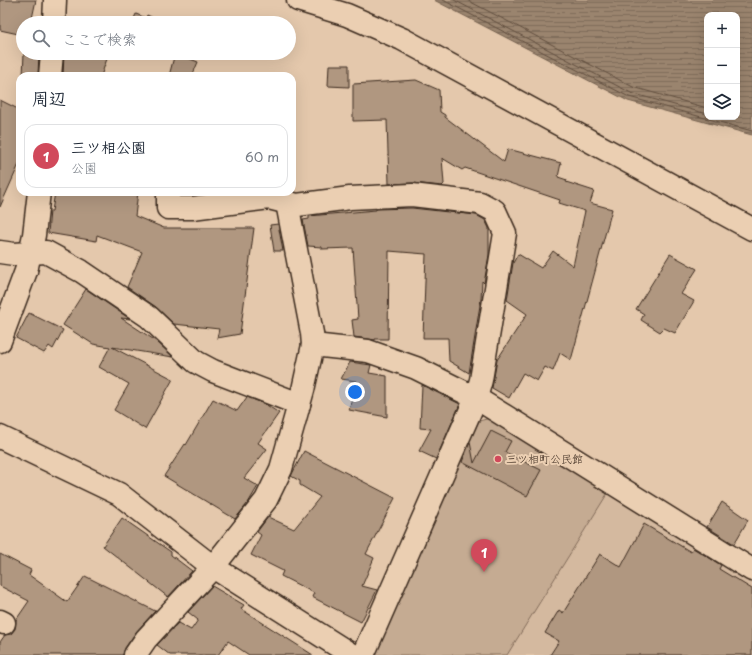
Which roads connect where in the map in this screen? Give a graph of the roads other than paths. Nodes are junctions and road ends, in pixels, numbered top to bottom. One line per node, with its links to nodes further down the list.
1 (55, 0): 3 (street)
2 (298, 0): 9 (street)
3 (54, 16)
4 (51, 60): 5 (street)
5 (50, 72)
6 (39, 196): 11 (street)
7 (168, 196): 8 (street)
8 (287, 203): 13 (street); 14 (street)
9 (752, 229)
10 (0, 252): 11 (street)
11 (30, 254): 12 (street); 15 (street)
12 (0, 341)
13 (313, 345): 14 (street); 15 (street)
14 (476, 398): 18 (street); 21 (street)
15 (299, 404): 17 (street)
16 (0, 437): 17 (street)
17 (213, 567): 19 (street); 20 (street)
18 (752, 570)
19 (135, 655)
20 (352, 655)
21 (363, 655)

